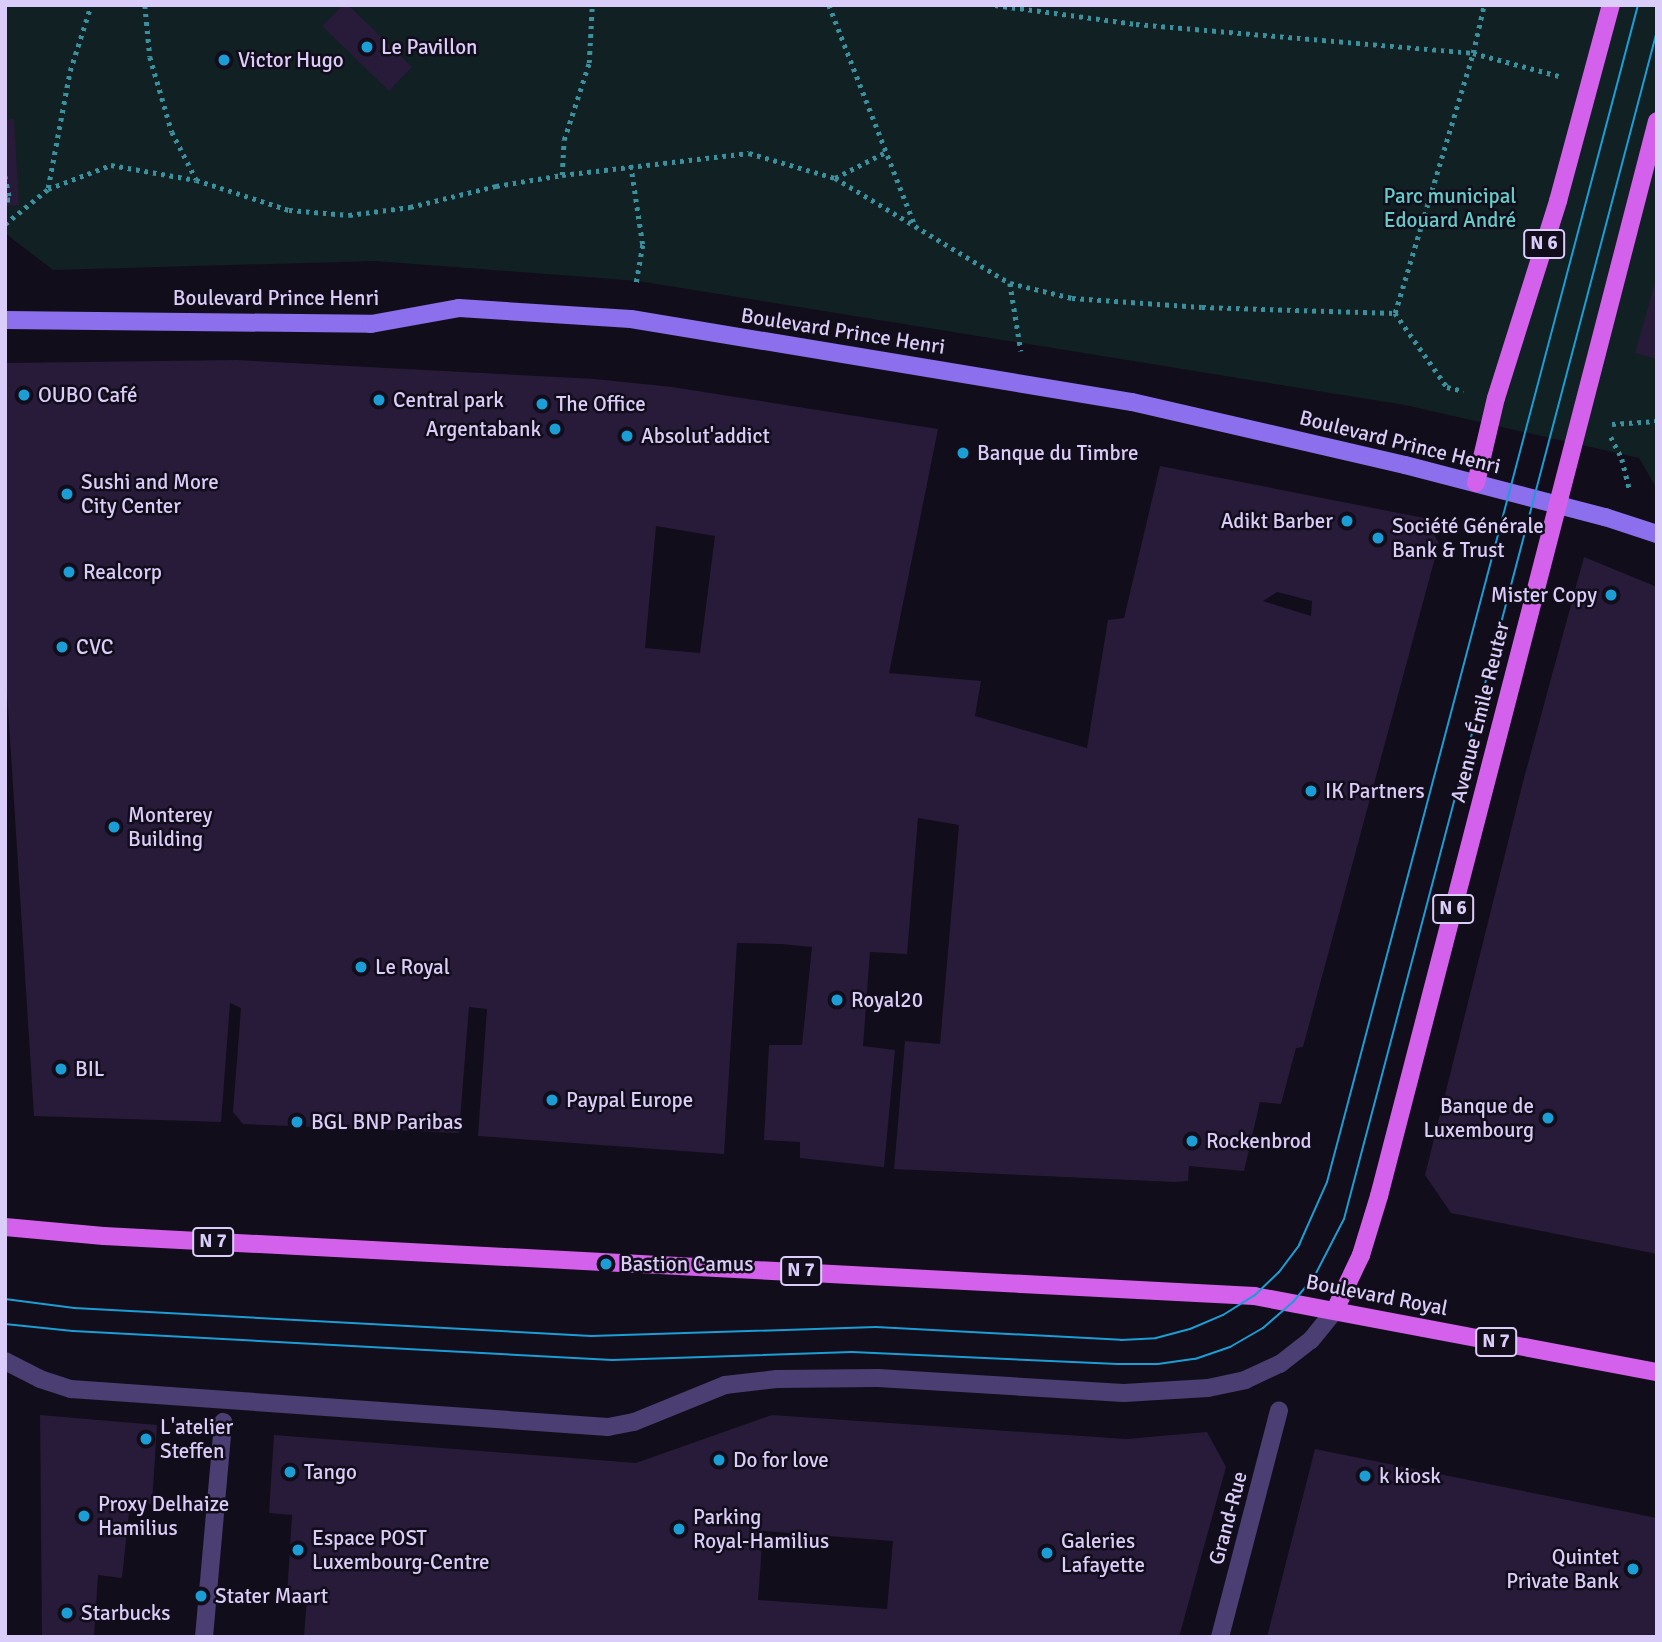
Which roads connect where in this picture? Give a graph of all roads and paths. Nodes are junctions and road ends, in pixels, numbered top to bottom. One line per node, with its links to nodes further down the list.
1 (91, 5): 18 (path)
2 (145, 5): 17 (path)
3 (593, 5): 14 (path)
4 (829, 5): 12 (path)
5 (995, 5): 8 (path)
6 (1484, 5): 9 (path)
7 (1611, 5): 10 (main road, N 6)
8 (1006, 6): 9 (path)
9 (1473, 53): 10 (path); 23 (path)
10 (1589, 87): 31 (main road, N 6)
11 (1657, 121): 33 (main road, Avenue Émile Reuter / N 6)
12 (886, 152): 16 (path); 20 (path)
13 (631, 165): 14 (path); 16 (path); 24 (path)
14 (562, 175): 17 (path)
15 (5, 176): 19 (path)
16 (835, 178): 20 (path)
17 (196, 180): 18 (path)
18 (48, 189): 21 (path)
19 (5, 200)
20 (914, 223): 22 (path)
21 (5, 224)
22 (1010, 283): 23 (path); 26 (path)
23 (1395, 313): 27 (path)
24 (631, 319): 25 (main road, Boulevard Prince Henri); 26 (main road, Boulevard Prince Henri)
25 (5, 320)
26 (1027, 384): 31 (main road, Boulevard Prince Henri)
27 (1475, 393)
28 (1657, 421): 29 (path)
29 (1604, 425)
30 (1610, 436): 32 (path)
31 (1476, 483): 33 (main road, Boulevard Prince Henri)
32 (1638, 494)
33 (1557, 504): 34 (main road, Boulevard Prince Henri); 36 (main road, Avenue Émile Reuter / N 6)
34 (1657, 534)
35 (5, 1227): 36 (main road, Boulevard Royal / N 7)
36 (1335, 1310): 37 (street); 38 (main road, Boulevard Royal / N 7)
37 (5, 1361)
38 (1657, 1372)
39 (1279, 1411): 42 (street, Grand-Rue)
40 (223, 1422): 41 (street)
41 (204, 1637)
42 (1220, 1637)

